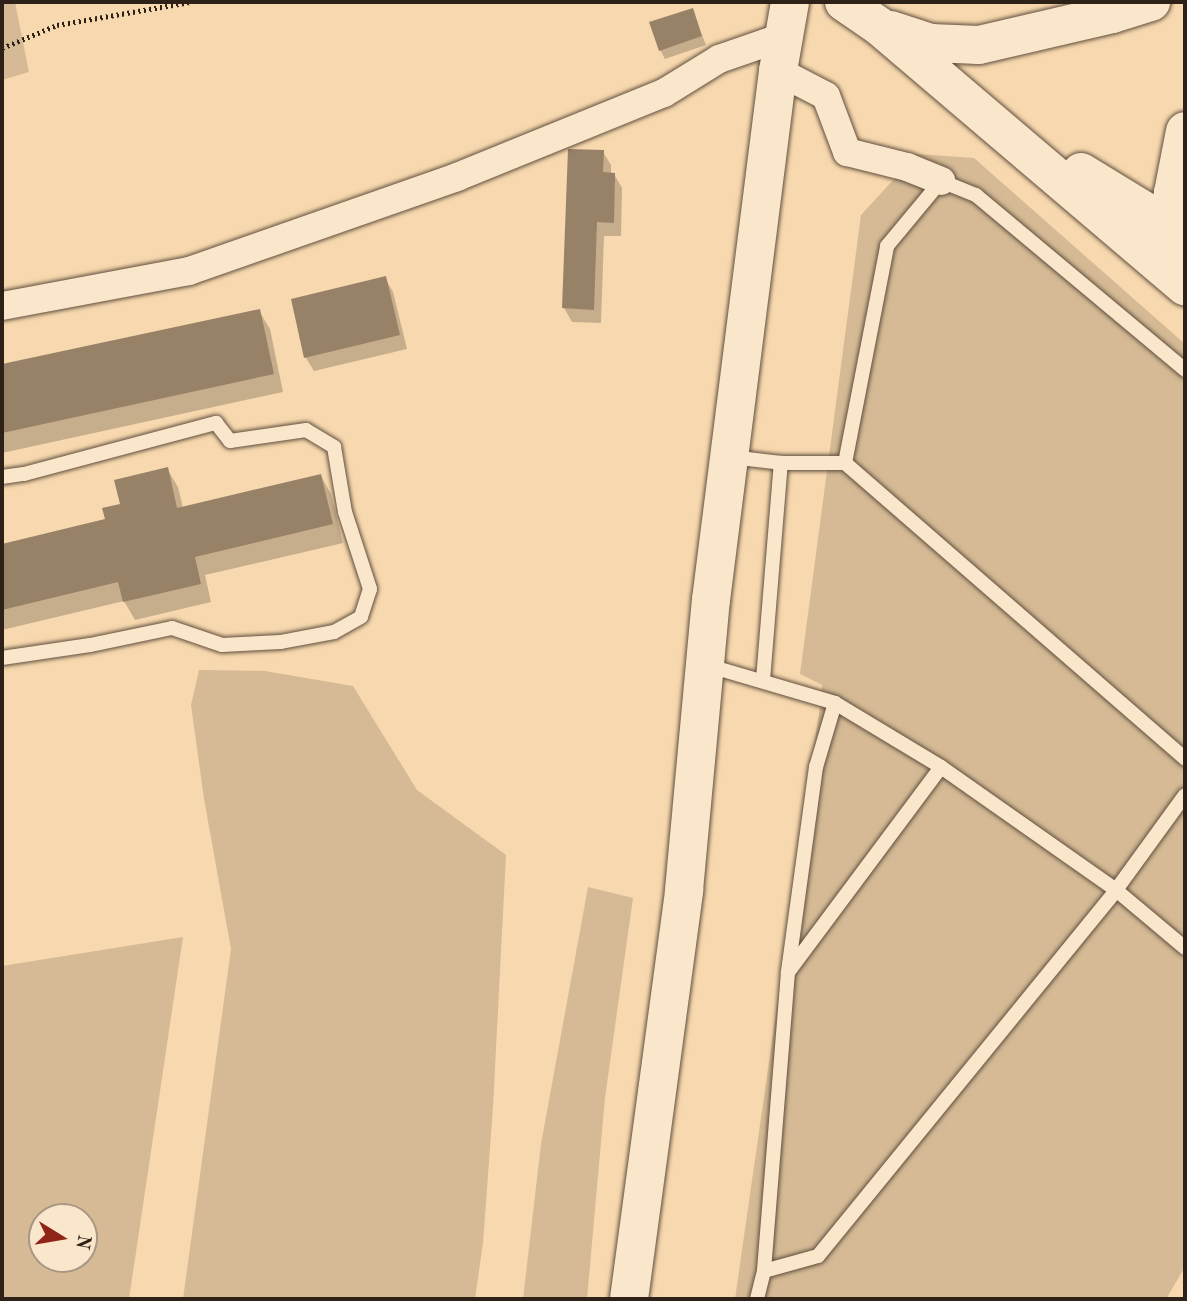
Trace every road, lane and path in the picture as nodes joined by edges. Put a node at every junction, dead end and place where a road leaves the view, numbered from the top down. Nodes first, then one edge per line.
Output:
1 (190, 2) edge
2 (844, 2) edge
3 (1151, 2) edge
4 (879, 26) junction
5 (784, 37) edge
6 (2, 48) edge
7 (1185, 131) edge
8 (1030, 153) junction
9 (941, 181) junction
10 (1178, 233) edge
11 (1185, 280) edge
12 (1185, 286) edge
13 (2, 306) edge
14 (1185, 370) edge
15 (729, 457) junction
16 (781, 463) junction
17 (845, 463) junction
18 (2, 477) edge
19 (2, 658) edge
20 (705, 664) junction
21 (763, 680) junction
22 (835, 703) junction
23 (1185, 759) edge
24 (941, 767) junction
25 (1185, 794) edge
26 (1115, 890) junction
27 (1185, 948) edge
28 (788, 972) junction
29 (764, 1271) junction
30 (629, 1299) edge
31 (757, 1299) edge

1 - 6 path
2 - 4 main road
3 - 4 main road
4 - 8 main road
5 - 9 street
5 - 13 street
5 - 15 main road
7 - 10 main road
8 - 10 main road
8 - 12 main road
9 - 14 lane
9 - 17 lane
10 - 11 main road
15 - 16 lane
15 - 20 main road
16 - 17 lane
16 - 21 lane
17 - 23 lane
18 - 19 lane
20 - 21 lane
20 - 30 main road
21 - 22 lane
22 - 24 lane
22 - 28 lane
24 - 26 lane
24 - 28 lane
25 - 26 lane
26 - 27 lane
26 - 29 lane
28 - 29 lane
29 - 31 lane

